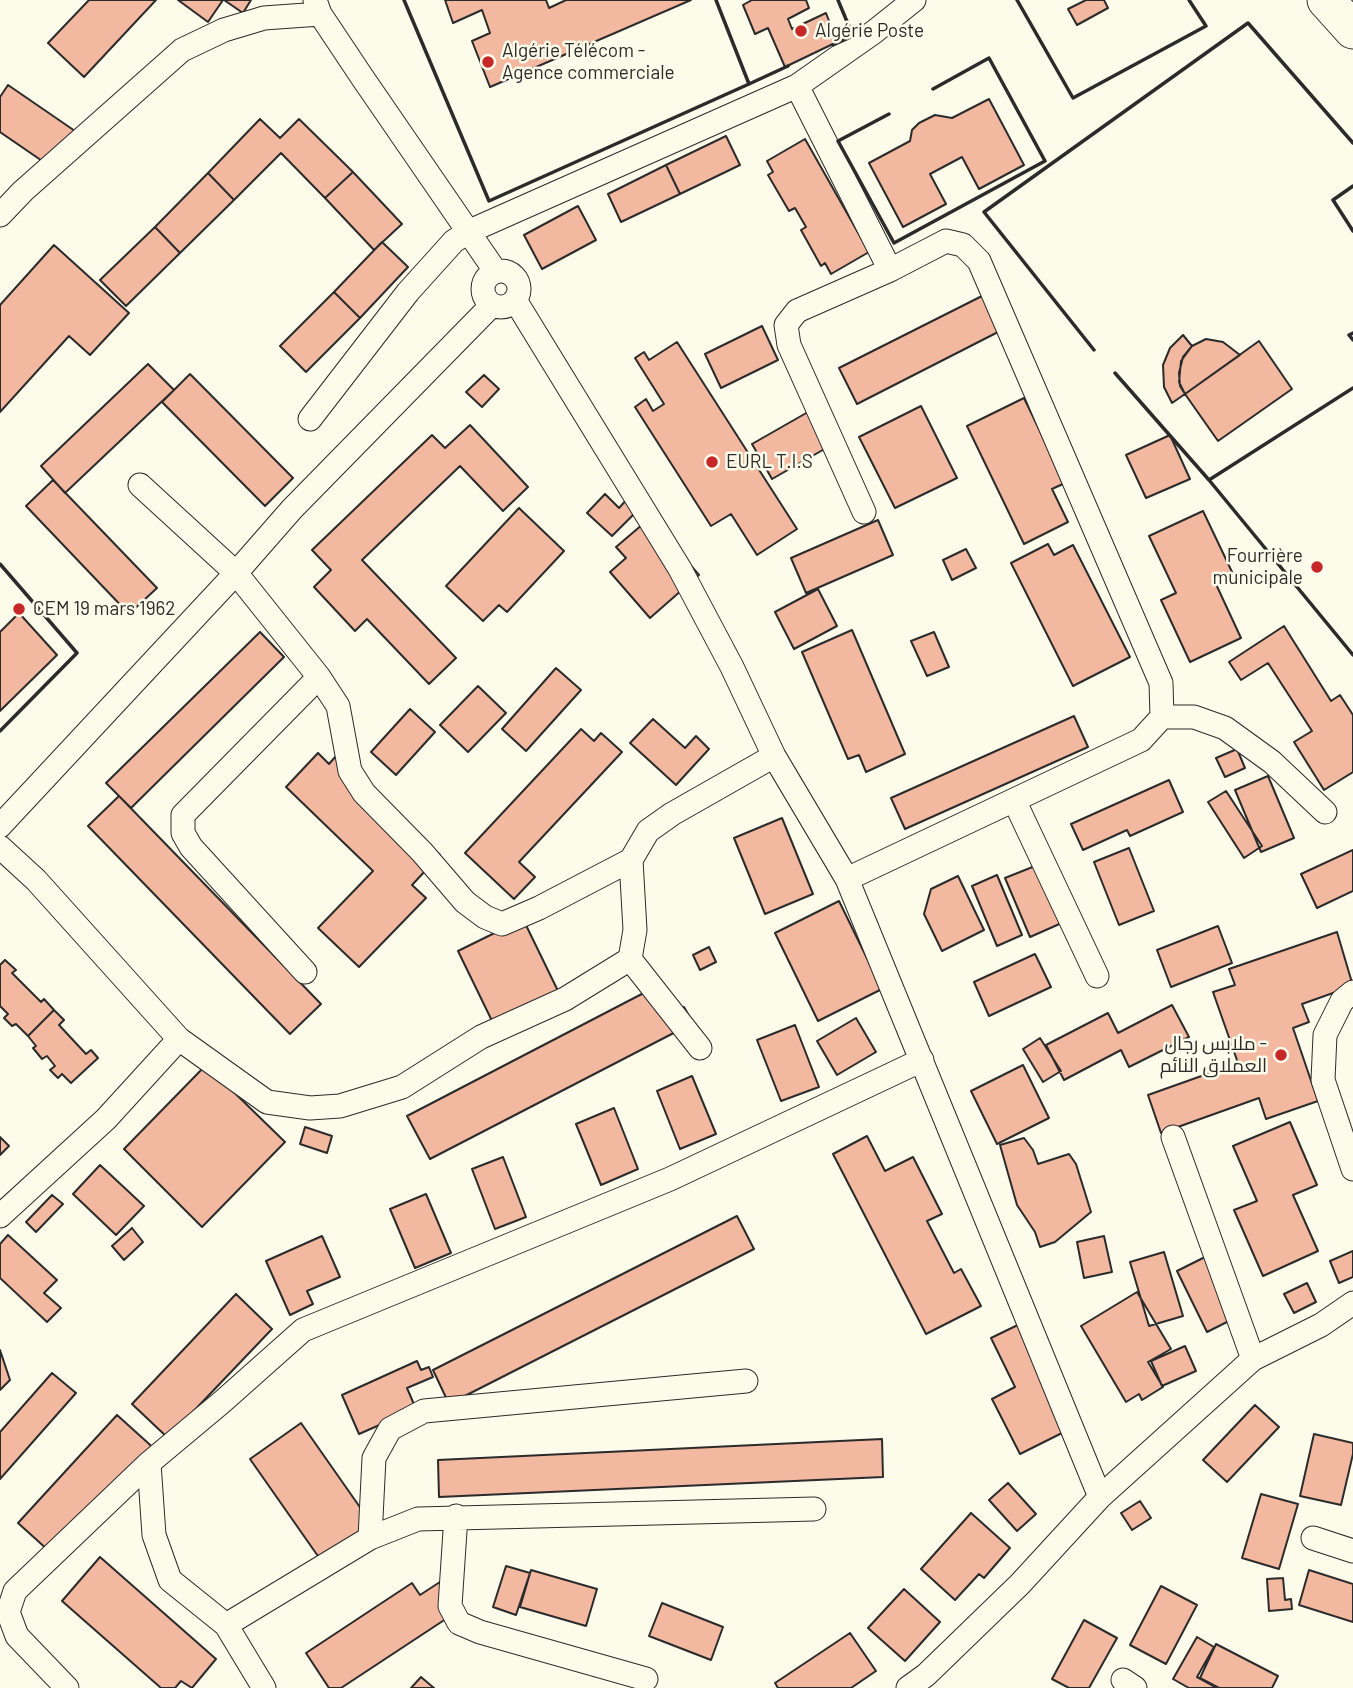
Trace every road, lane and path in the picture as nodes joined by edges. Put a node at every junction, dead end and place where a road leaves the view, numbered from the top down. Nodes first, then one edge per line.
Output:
1 (914, 0) edge
2 (1326, 0) edge
3 (318, 7) edge
4 (1353, 30) edge
5 (797, 86) junction
6 (0, 215) edge
7 (470, 231) junction
8 (890, 270) junction
9 (496, 271) junction
10 (516, 300) junction
11 (492, 305) junction
12 (310, 419) dead end
13 (140, 485) dead end
14 (864, 512) dead end
15 (236, 573) junction
16 (319, 677) junction
17 (1163, 716) junction
18 (774, 757) junction
19 (1014, 800) junction
20 (1325, 812) dead end
21 (0, 826) edge
22 (0, 848) edge
23 (631, 860) junction
24 (847, 879) junction
25 (630, 959) junction
26 (305, 972) dead end
27 (1097, 976) dead end
28 (1353, 992) edge
29 (179, 1040) junction
30 (700, 1048) dead end
31 (922, 1060) junction
32 (1173, 1137) dead end
33 (1353, 1169) edge
34 (0, 1216) edge
35 (1353, 1303) edge
36 (1253, 1359) junction
37 (746, 1381) dead end
38 (149, 1463) junction
39 (1100, 1497) junction
40 (814, 1509) dead end
41 (456, 1516) junction
42 (370, 1538) junction
43 (1313, 1538) dead end
44 (1353, 1550) edge
45 (226, 1625) junction
46 (646, 1679) dead end
47 (67, 1688) edge
48 (264, 1688) edge
49 (908, 1688) edge

1 - 5 street
2 - 4 highway
3 - 6 street
3 - 7 street
5 - 7 street
5 - 8 street
7 - 9 street
7 - 12 street
8 - 14 street
8 - 17 street
9 - 10 street
9 - 11 street
10 - 11 street
10 - 18 street
11 - 15 street
13 - 15 street
15 - 16 street
15 - 21 street
16 - 23 street
16 - 26 street
17 - 19 street
17 - 20 street
18 - 23 street
18 - 24 street
19 - 24 street
19 - 27 street
22 - 29 street
23 - 25 street
24 - 31 street
25 - 29 street
25 - 30 street
28 - 33 street
29 - 34 street
31 - 38 street
31 - 39 street
32 - 36 street
35 - 36 street
36 - 39 street
37 - 42 street
38 - 45 street
38 - 47 street
39 - 49 street
40 - 41 street
41 - 42 street
41 - 46 street
42 - 45 street
43 - 44 street
45 - 48 street

